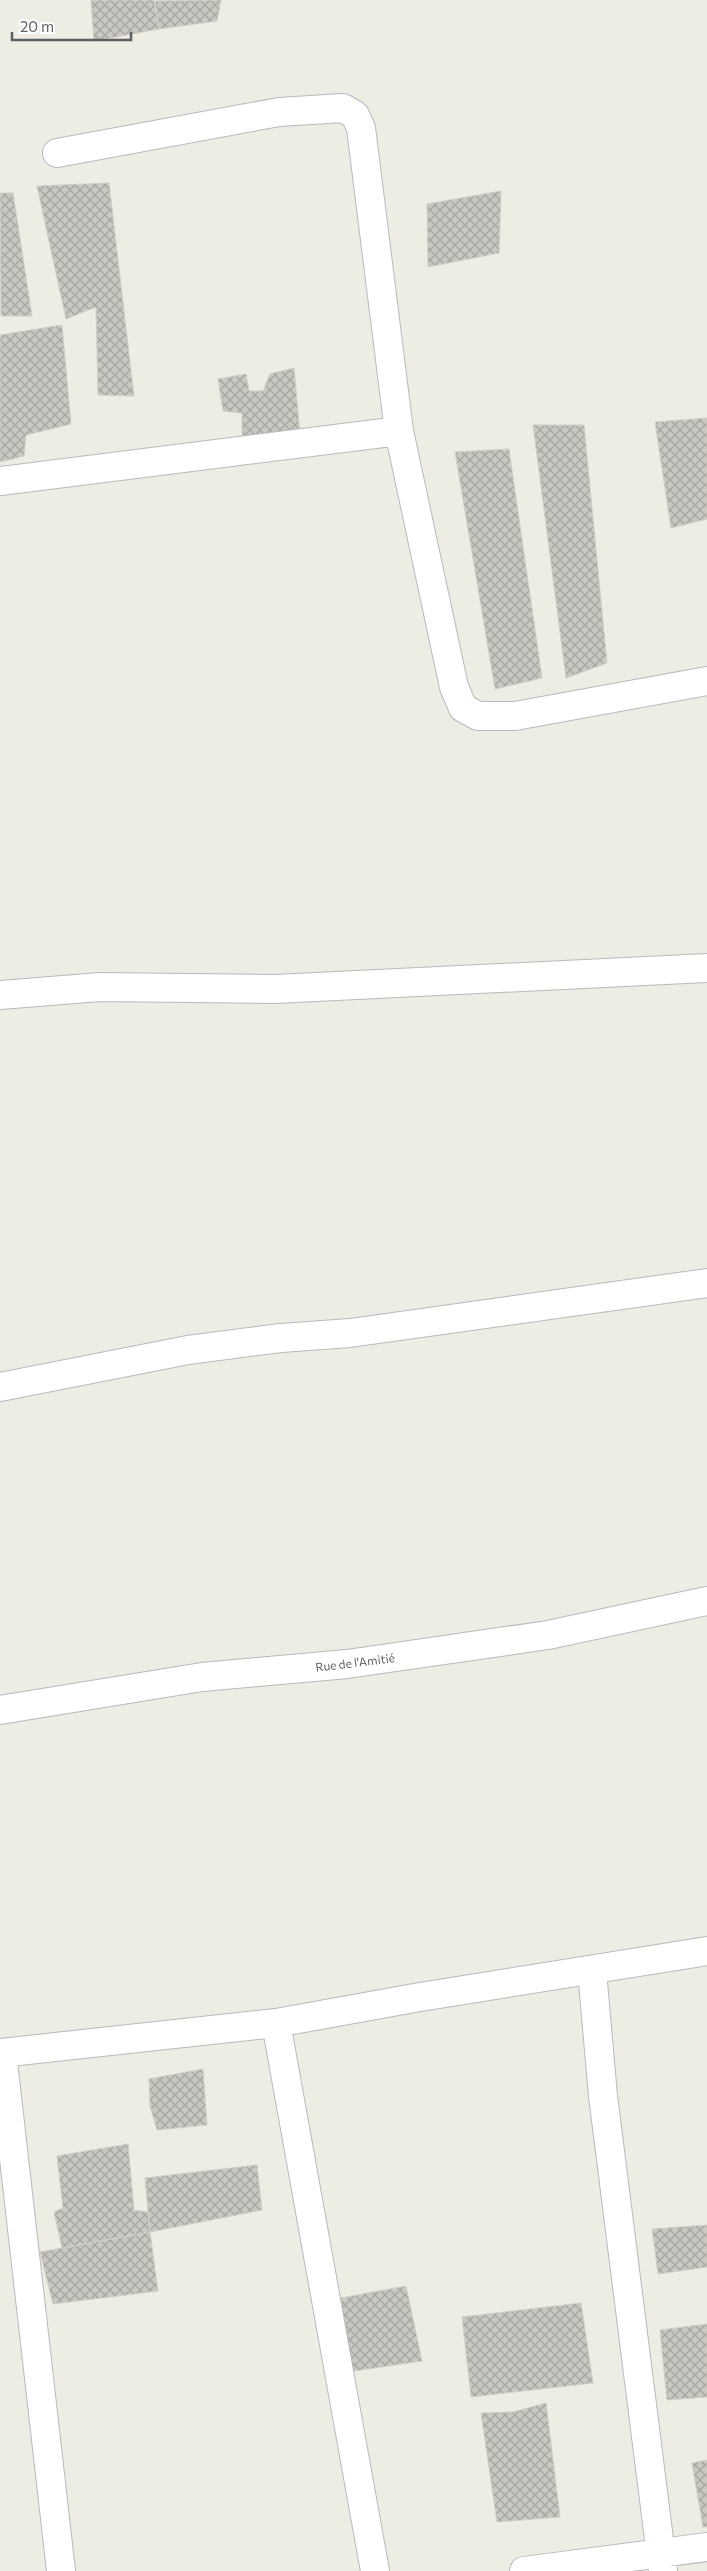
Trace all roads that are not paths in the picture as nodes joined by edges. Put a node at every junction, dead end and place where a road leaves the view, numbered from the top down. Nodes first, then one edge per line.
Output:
1 (57, 153) dead end
2 (399, 432) junction
3 (0, 481) edge
4 (707, 681) edge
5 (707, 968) edge
6 (0, 996) edge
7 (707, 1283) edge
8 (0, 1387) edge
9 (707, 1601) edge
10 (0, 1710) edge
11 (707, 1951) edge
12 (592, 1971) junction
13 (276, 2023) junction
14 (1, 2053) edge
15 (707, 2547) edge
16 (661, 2562) edge
17 (61, 2571) edge
18 (375, 2571) edge
19 (524, 2571) edge

1 - 2 street
2 - 3 street
2 - 4 street
5 - 6 street
7 - 8 street
9 - 10 street, Rue de l'Amitié
11 - 12 street
12 - 13 street
12 - 16 street
13 - 14 street
13 - 18 street
14 - 17 street
15 - 16 street
16 - 19 street

